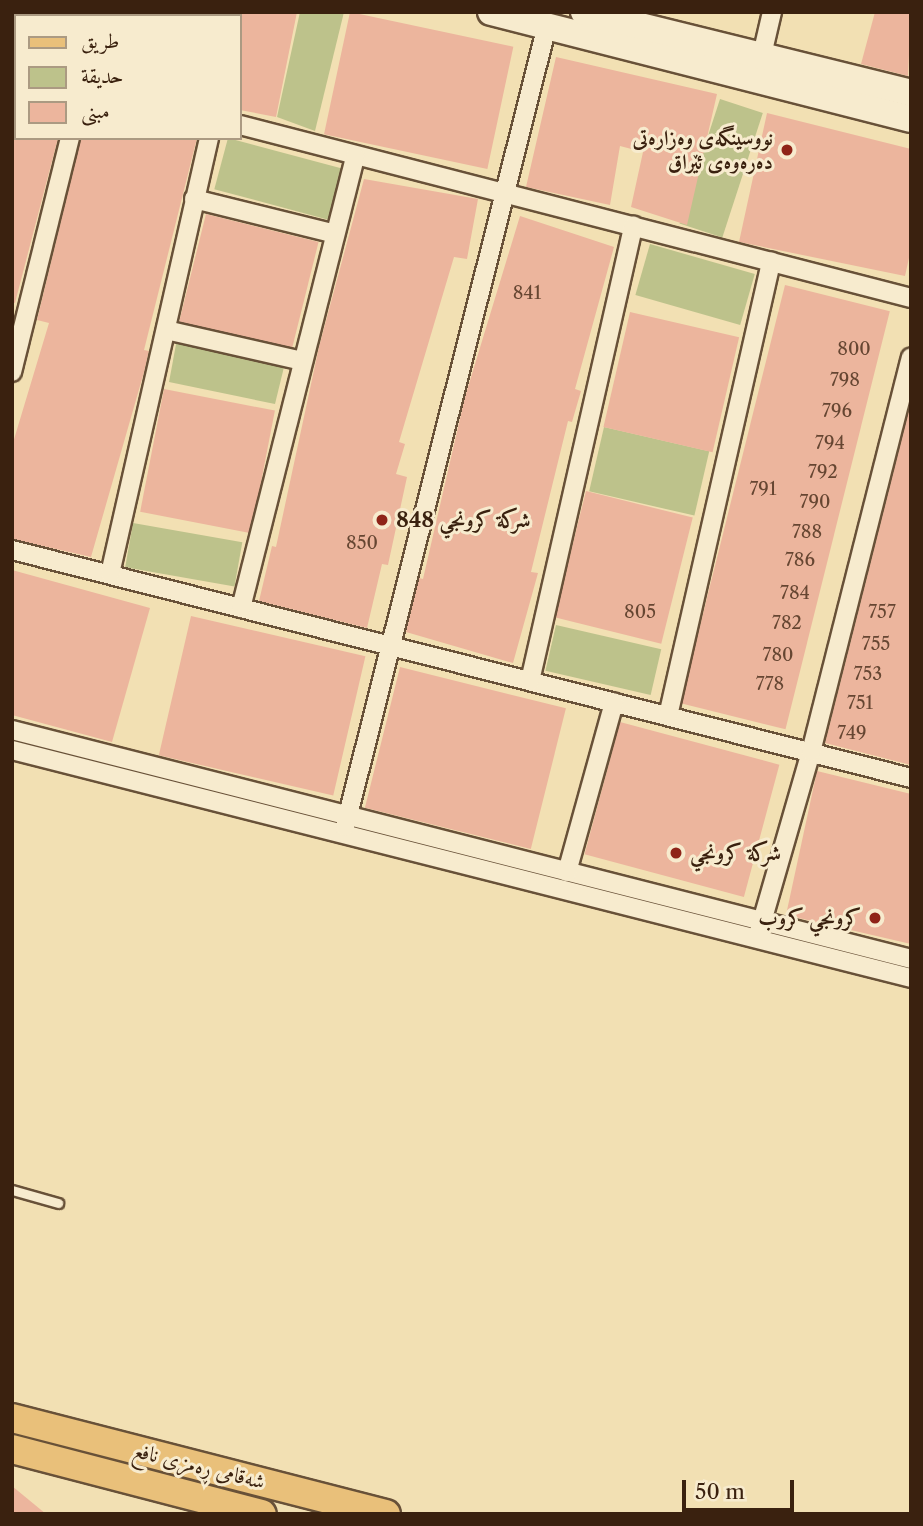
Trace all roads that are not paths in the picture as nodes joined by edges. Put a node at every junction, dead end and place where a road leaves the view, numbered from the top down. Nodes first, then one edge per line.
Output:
1 (772, 12) edge
2 (504, 14) edge
3 (599, 24) edge
4 (547, 26) junction
5 (762, 55) junction
6 (911, 93) edge
7 (911, 119) edge
8 (242, 126) edge
9 (70, 140) edge
10 (209, 140) edge
11 (355, 156) junction
12 (502, 196) junction
13 (194, 199) junction
14 (633, 226) junction
15 (335, 234) junction
16 (771, 262) junction
17 (911, 298) edge
18 (166, 330) junction
19 (911, 356) edge
20 (303, 361) junction
21 (12, 372) edge
22 (12, 550) edge
23 (110, 575) junction
24 (241, 608) junction
25 (392, 646) junction
26 (530, 681) junction
27 (614, 702) junction
28 (668, 716) junction
29 (12, 730) edge
30 (12, 750) edge
31 (811, 752) junction
32 (911, 778) edge
33 (347, 816) junction
34 (343, 835) junction
35 (567, 872) junction
36 (762, 921) junction
37 (756, 939) junction
38 (911, 959) edge
39 (911, 978) edge
40 (12, 1190) edge
41 (58, 1203) dead end
42 (12, 1418) edge
43 (12, 1450) edge
44 (381, 1513) edge
45 (262, 1514) edge

1 - 5 street
2 - 4 street
3 - 4 street
3 - 5 street
3 - 7 street
4 - 12 street
5 - 6 street
8 - 11 street
9 - 21 street
10 - 13 street
11 - 12 street
11 - 15 street
12 - 14 street
12 - 25 street
13 - 15 street
13 - 18 street
14 - 16 street
14 - 26 street
15 - 20 street
16 - 17 street
16 - 28 street
18 - 20 street
18 - 23 street
19 - 31 street
20 - 24 street
22 - 23 street
23 - 24 street
24 - 25 street
25 - 26 street
25 - 33 street
26 - 27 street
27 - 28 street
27 - 35 street
28 - 31 street
29 - 33 street
30 - 34 street
31 - 32 street
31 - 36 street
33 - 34 street
33 - 35 street
34 - 37 street
35 - 36 street
36 - 37 street
36 - 38 street
37 - 39 street
40 - 41 lane
42 - 44 main road, شەقامی ڕەمزی نافع
43 - 45 main road, شەقامی ڕەمزی نافع

